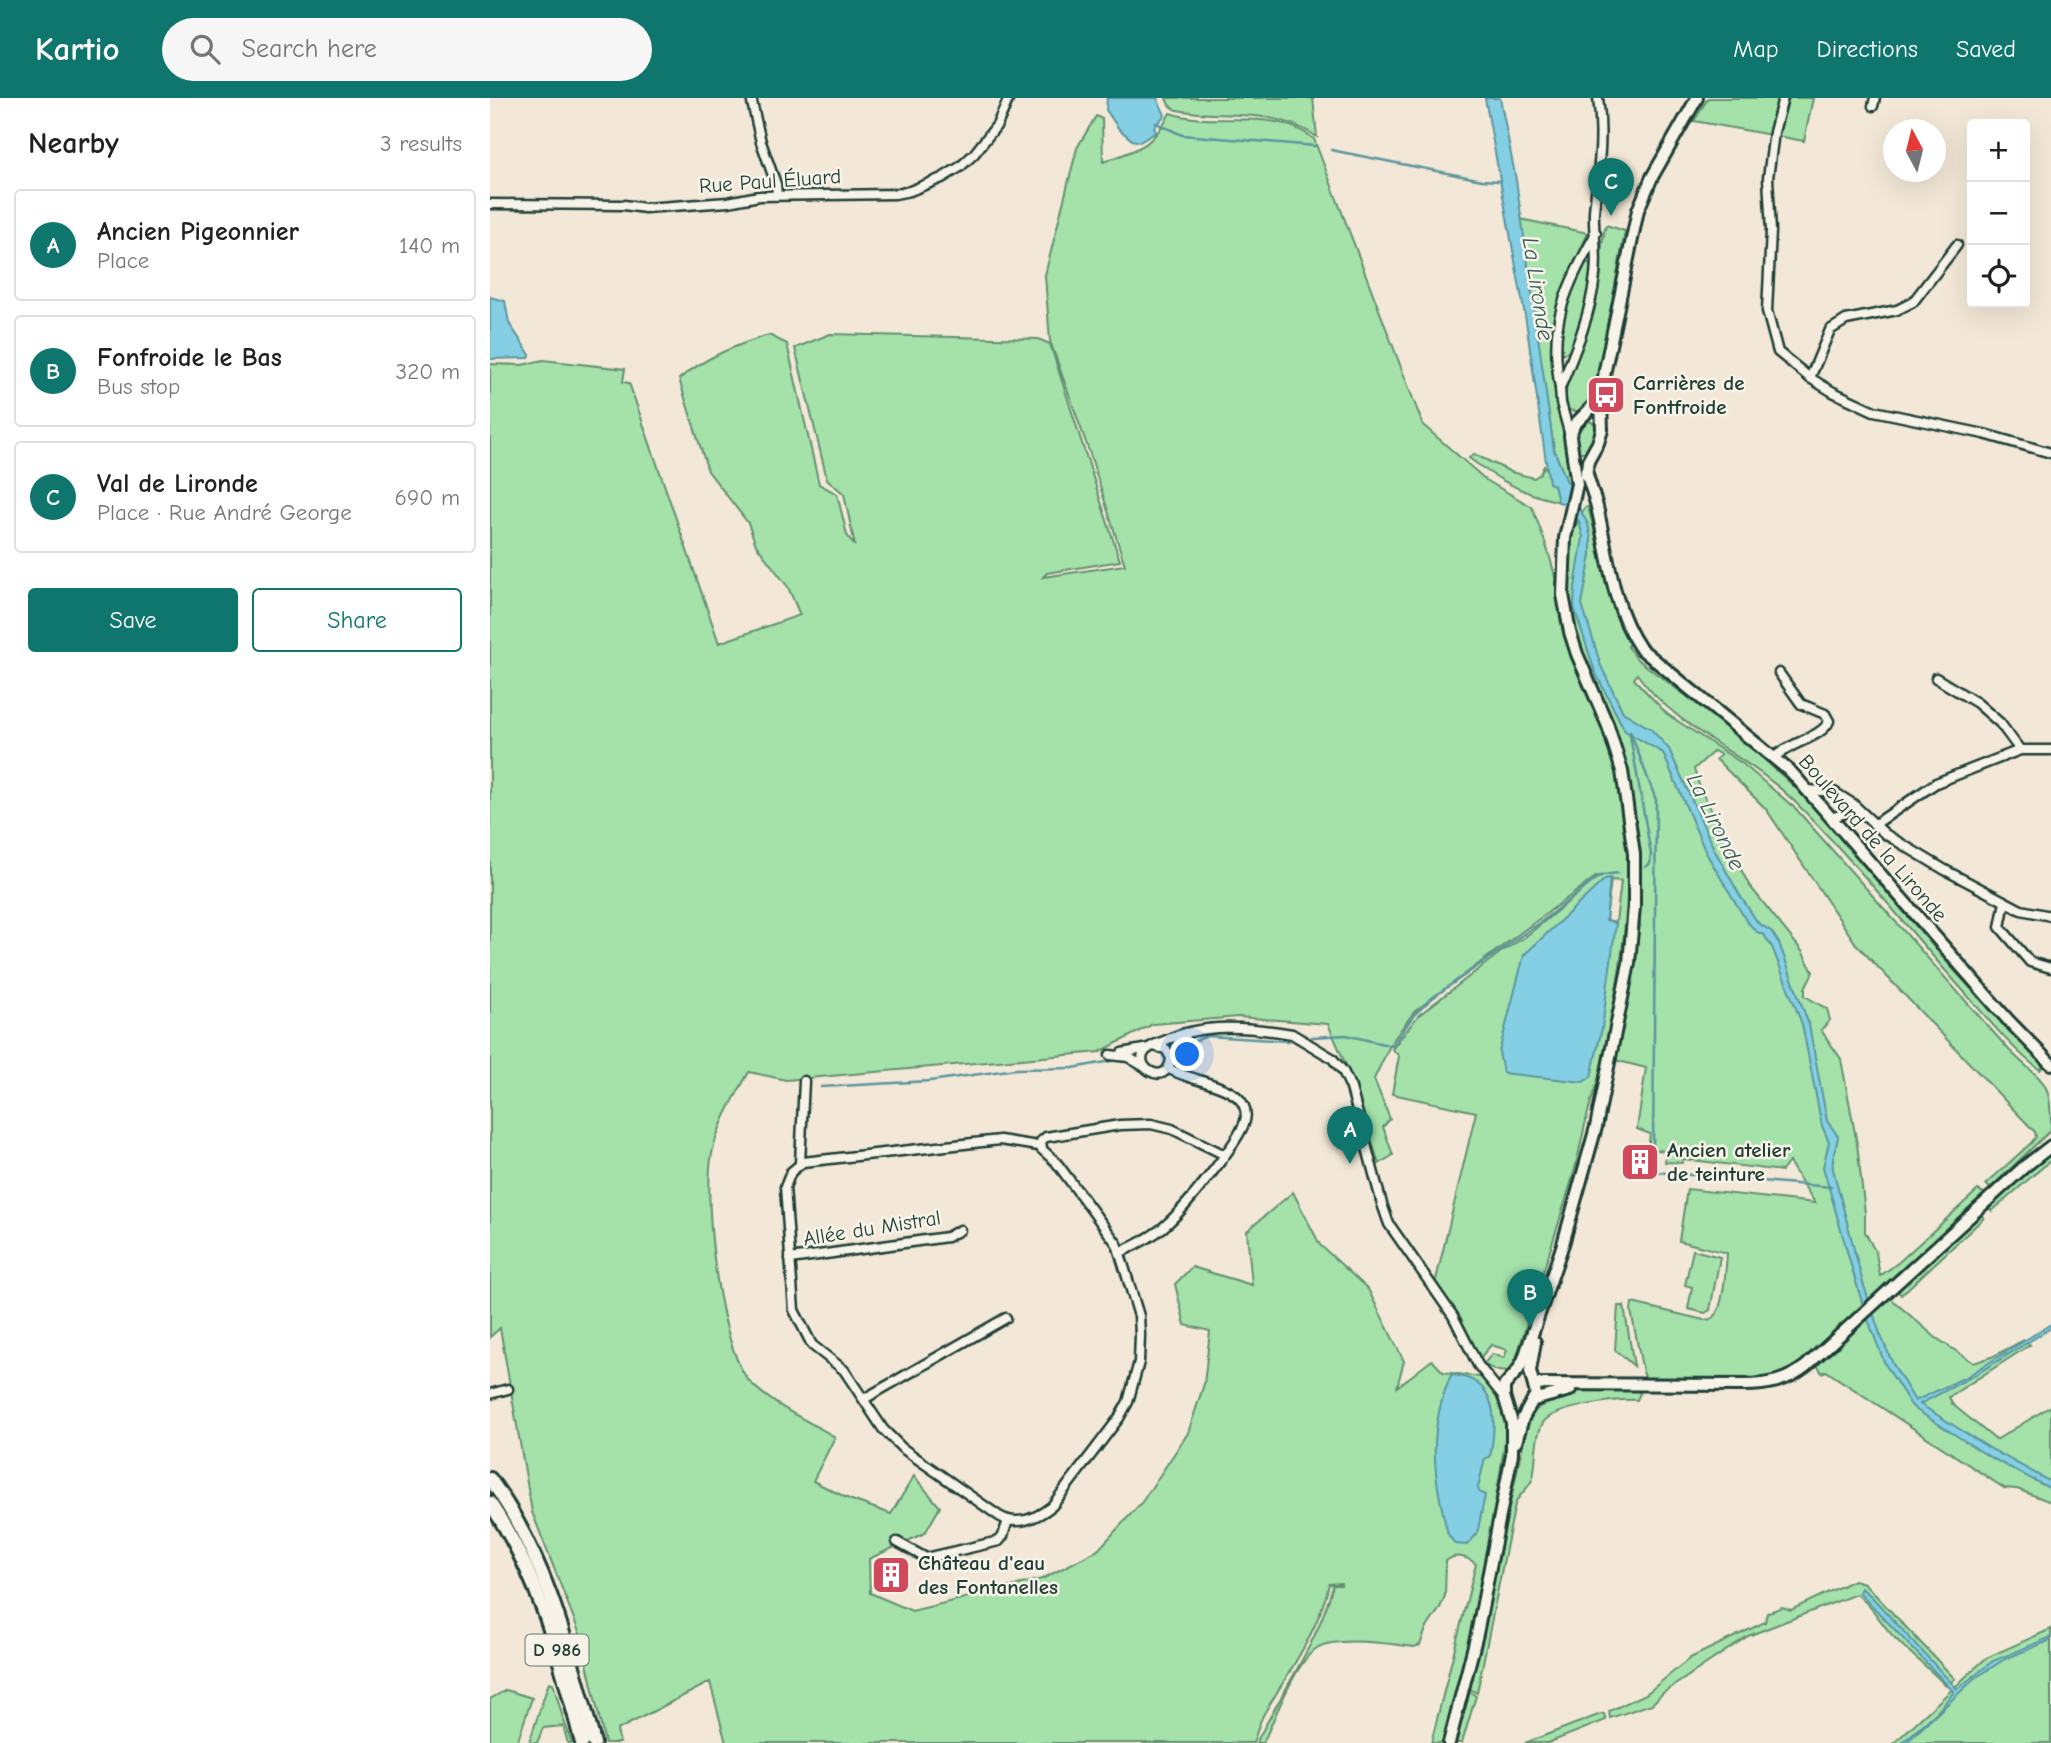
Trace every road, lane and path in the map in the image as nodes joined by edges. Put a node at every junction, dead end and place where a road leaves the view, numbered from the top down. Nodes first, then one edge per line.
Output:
1 (751, 98) edge
2 (1009, 98) edge
3 (1598, 98) edge
4 (1697, 98) edge
5 (1783, 98) edge
6 (777, 195) junction
7 (490, 204) edge
8 (1596, 233) junction
9 (1956, 245) dead end
10 (1810, 378) junction
11 (1560, 388) junction
12 (1602, 389) junction
13 (1564, 413) junction
14 (1580, 420) junction
15 (1602, 425) junction
16 (1570, 436) junction
17 (1594, 450) junction
18 (1573, 452) junction
19 (2051, 453) edge
20 (1581, 470) junction
21 (1579, 495) junction
22 (1597, 508) junction
23 (1779, 673) dead end
24 (1936, 678) dead end
25 (2020, 750) junction
26 (2051, 750) edge
27 (1775, 757) junction
28 (1808, 790) junction
29 (1853, 804) junction
30 (1832, 818) junction
31 (1874, 825) junction
32 (2005, 902) junction
33 (2051, 916) edge
34 (2051, 968) edge
35 (1192, 1030) junction
36 (1151, 1047) junction
37 (2049, 1064) edge
38 (1170, 1065) junction
39 (1147, 1070) junction
40 (804, 1081) dead end
41 (2051, 1136) edge
42 (2051, 1146) edge
43 (1042, 1148) junction
44 (1225, 1155) junction
45 (800, 1163) junction
46 (2024, 1167) junction
47 (960, 1230) dead end
48 (1121, 1252) junction
49 (790, 1259) junction
50 (1543, 1308) junction
51 (1006, 1318) dead end
52 (1486, 1374) junction
53 (1512, 1378) junction
54 (1533, 1382) junction
55 (1608, 1385) junction
56 (508, 1389) dead end
57 (490, 1394) edge
58 (1504, 1398) junction
59 (864, 1399) junction
60 (1533, 1402) junction
61 (1512, 1454) junction
62 (490, 1479) edge
63 (490, 1503) edge
64 (1008, 1520) junction
65 (897, 1542) dead end
66 (582, 1743) edge
67 (594, 1743) edge
68 (1449, 1743) edge

1 - 6 street
2 - 6 street, Rue Paul Éluard
3 - 8 street
4 - 12 street
5 - 10 street
6 - 7 street, Rue Paul Éluard
8 - 11 street
8 - 11 street
9 - 10 street
10 - 19 street
11 - 13 street
12 - 14 street
12 - 15 street
13 - 14 street
13 - 16 street
14 - 15 street
14 - 16 street
15 - 17 street
16 - 18 street
17 - 18 street
17 - 20 street
18 - 20 street
20 - 21 street
20 - 22 street, Boulevard de la Lironde
21 - 22 street, Boulevard de la Lironde
21 - 50 street
22 - 27 street, Boulevard de la Lironde
23 - 27 street
24 - 25 street
25 - 26 street
25 - 31 street
27 - 28 street, Boulevard de la Lironde
28 - 29 street
28 - 30 street, Boulevard de la Lironde
29 - 30 street
29 - 31 street
30 - 37 street, Boulevard de la Lironde
31 - 32 street
32 - 33 street
32 - 34 street
35 - 36 street
35 - 38 street
35 - 52 street
36 - 38 street
36 - 39 street
36 - 39 street
38 - 39 street
38 - 44 street
40 - 45 street
41 - 46 street
42 - 46 street
43 - 44 street
43 - 45 street
43 - 48 street
44 - 48 street
45 - 49 street
46 - 55 street
47 - 49 street, Allée du Mistral
48 - 64 street
49 - 59 street
50 - 53 street
50 - 54 street
51 - 59 street
52 - 53 street
52 - 58 street
53 - 54 street
53 - 58 street
54 - 55 street
54 - 60 street
55 - 60 street
56 - 57 street
58 - 60 street
58 - 61 street
59 - 64 street
60 - 61 street
61 - 68 street
62 - 67 main road, D 986
63 - 66 main road, D 986
64 - 65 street

